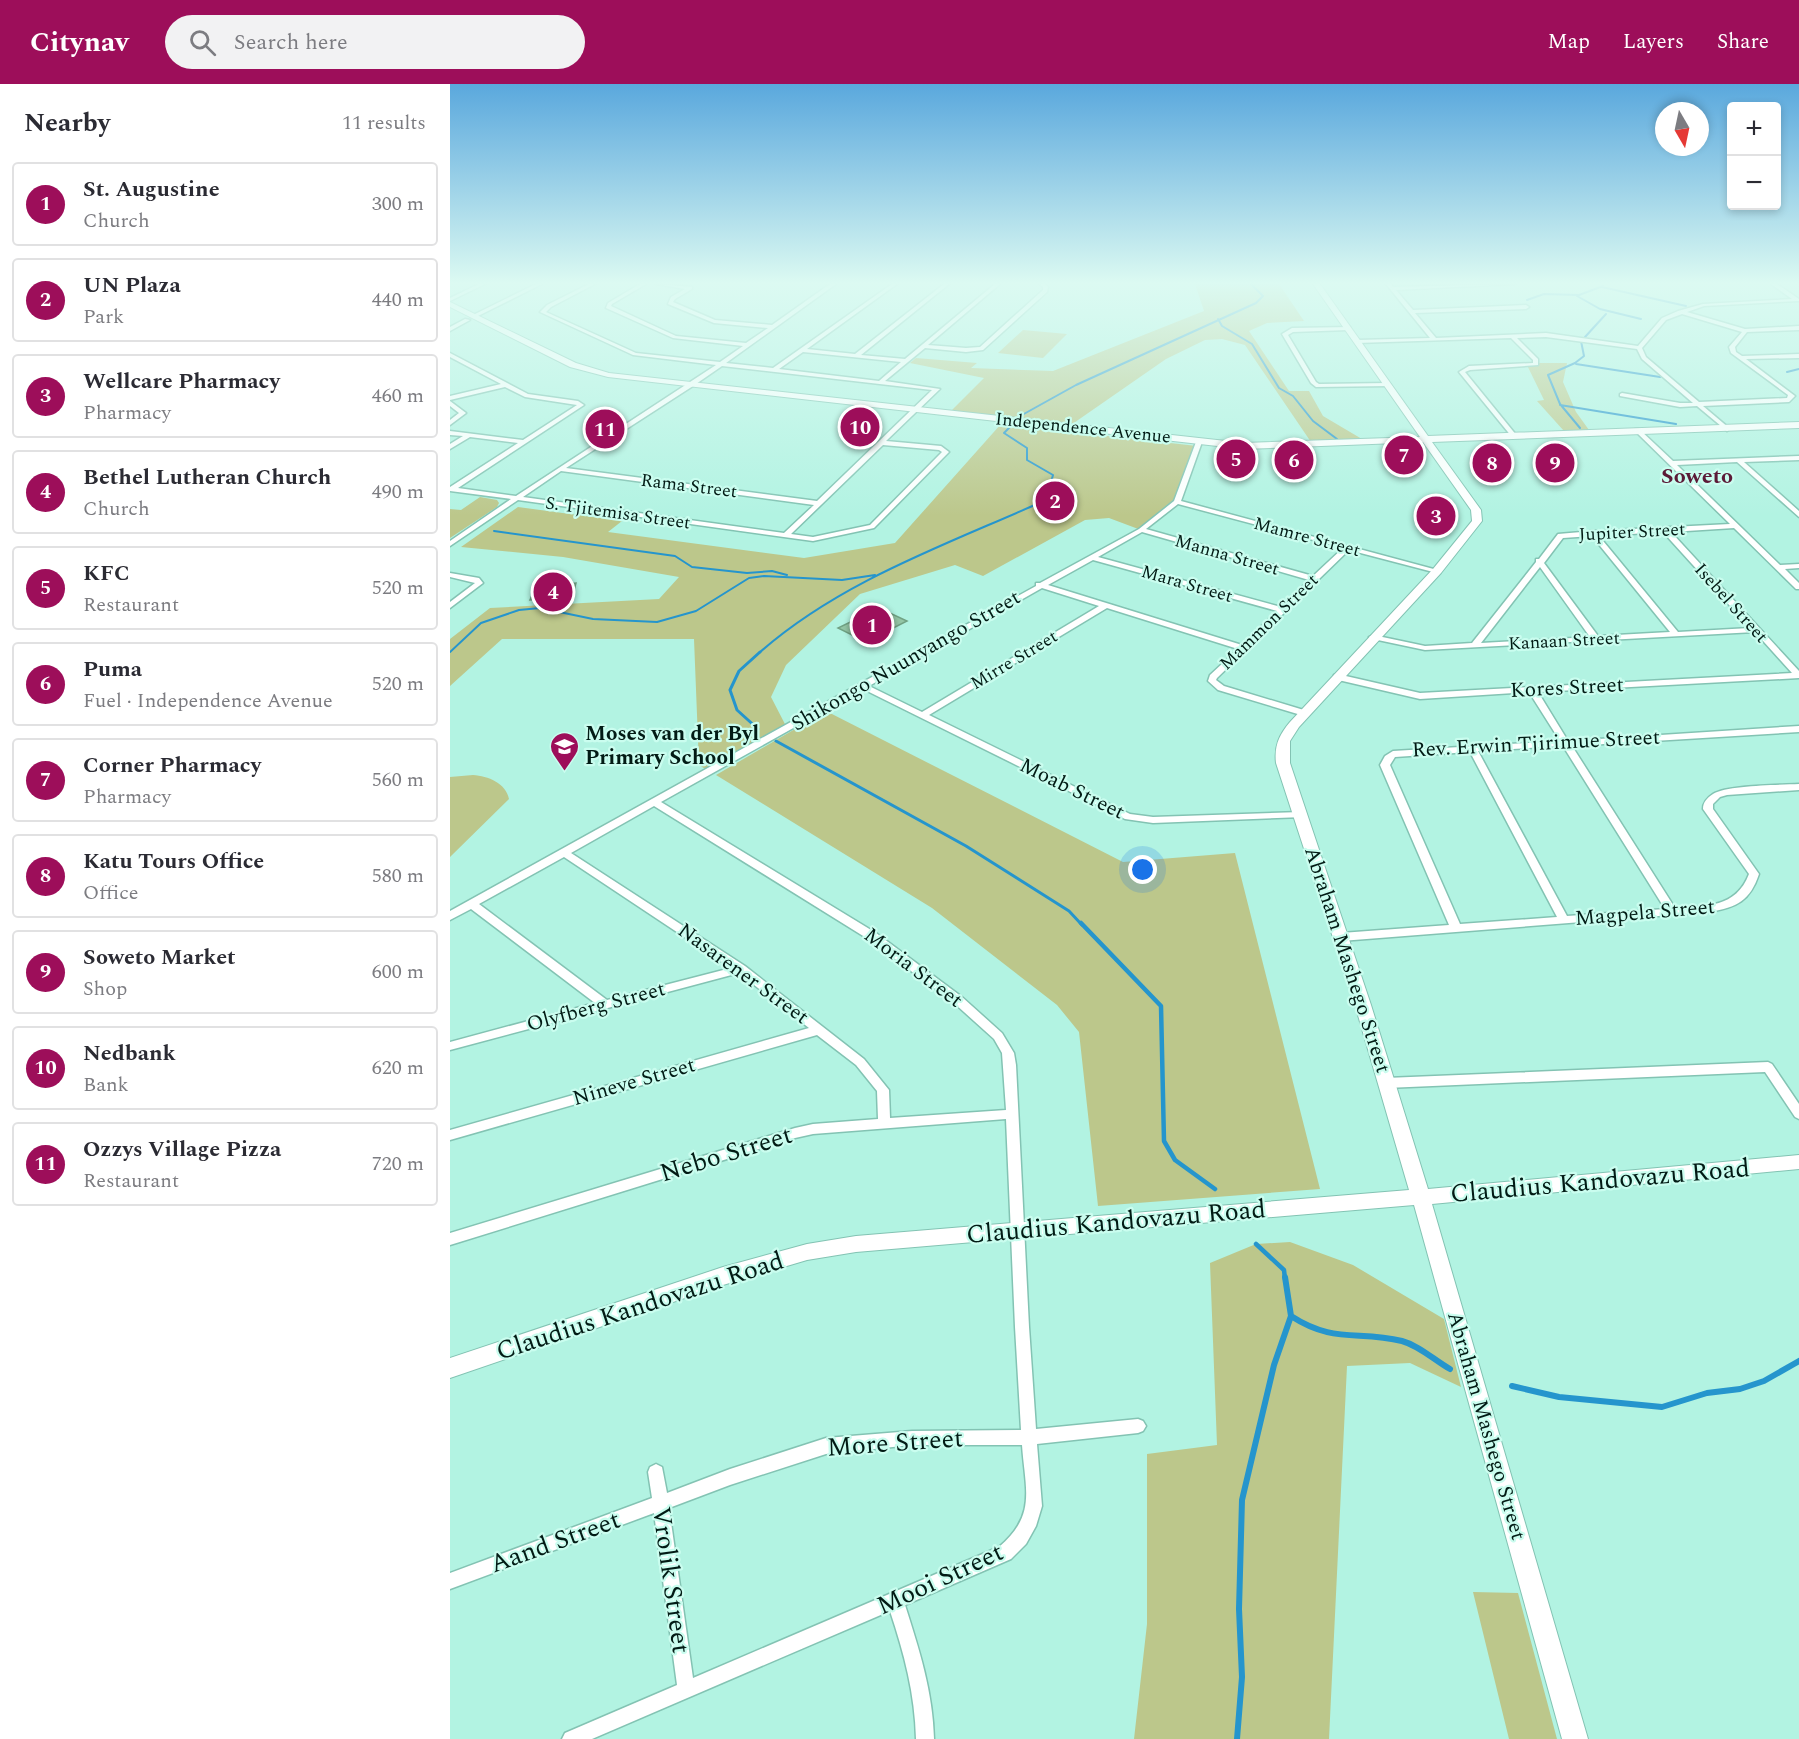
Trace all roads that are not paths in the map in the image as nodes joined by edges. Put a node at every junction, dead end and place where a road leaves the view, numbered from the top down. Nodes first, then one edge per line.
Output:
1 (462, 361) edge
2 (553, 361) edge
3 (696, 361) edge
4 (723, 361) edge
5 (786, 361) edge
6 (905, 361) edge
7 (1302, 361) edge
8 (1371, 361) edge
9 (1536, 361) edge
10 (1648, 361) edge
11 (1745, 361) edge
12 (719, 364) junction
13 (775, 369) junction
14 (882, 381) junction
15 (506, 385) junction
16 (1388, 385) junction
17 (687, 387) junction
18 (1622, 395) dead end
19 (450, 398) edge
20 (450, 403) edge
21 (1699, 404) junction
22 (914, 412) junction
23 (450, 423) edge
24 (1799, 425) edge
25 (1729, 428) junction
26 (450, 433) edge
27 (1640, 433) junction
28 (469, 435) junction
29 (1519, 436) junction
30 (525, 442) junction
31 (883, 443) junction
32 (1427, 443) junction
33 (1198, 444) junction
34 (450, 447) edge
35 (1799, 458) edge
36 (1738, 460) junction
37 (1672, 463) junction
38 (560, 469) junction
39 (451, 489) edge
40 (516, 499) junction
41 (817, 502) junction
42 (1177, 502) junction
43 (1799, 515) edge
44 (1736, 526) junction
45 (1141, 530) junction
46 (1665, 530) junction
47 (1593, 533) junction
48 (786, 536) junction
49 (451, 542) edge
50 (1348, 547) junction
51 (1091, 557) junction
52 (1539, 561) junction
53 (1799, 566) edge
54 (1779, 567) junction
55 (1437, 571) junction
56 (450, 575) edge
57 (1314, 579) junction
58 (1039, 585) junction
59 (1799, 587) edge
60 (450, 606) edge
61 (1105, 606) junction
62 (1282, 610) junction
63 (1755, 630) junction
64 (1676, 634) junction
65 (1373, 637) junction
66 (1596, 639) junction
67 (1474, 646) junction
68 (1243, 648) junction
69 (1798, 675) edge
70 (1337, 677) junction
71 (861, 686) junction
72 (1532, 690) junction
73 (1304, 713) junction
74 (923, 715) junction
75 (1799, 729) edge
76 (1565, 742) junction
77 (1472, 748) junction
78 (1799, 787) edge
79 (654, 802) junction
80 (1301, 815) junction
81 (565, 853) junction
82 (473, 905) junction
83 (1672, 912) junction
84 (450, 916) edge
85 (1564, 920) junction
86 (1456, 928) junction
87 (1341, 937) junction
88 (741, 969) junction
89 (604, 1005) junction
90 (819, 1030) junction
91 (450, 1046) edge
92 (1386, 1083) junction
93 (1011, 1114) junction
94 (1799, 1114) edge
95 (884, 1124) junction
96 (450, 1135) edge
97 (1799, 1162) edge
98 (1421, 1197) junction
99 (1017, 1231) junction
100 (450, 1239) edge
101 (450, 1368) edge
102 (1138, 1426) dead end
103 (1030, 1437) junction
104 (656, 1472) dead end
105 (660, 1503) junction
106 (450, 1581) edge
107 (895, 1601) junction
108 (686, 1689) junction
109 (571, 1739) edge
110 (925, 1739) edge
111 (1575, 1739) edge

1 - 15 street
2 - 17 main road, Independence Avenue
3 - 12 street
4 - 12 street
5 - 13 street
6 - 14 street
7 - 16 street
8 - 16 main road, Abraham Mashego Street
9 - 29 street
10 - 21 street
11 - 21 street
12 - 13 street
12 - 17 street
13 - 14 street
14 - 22 street
15 - 19 street
15 - 30 street
16 - 32 main road, Abraham Mashego Street
17 - 22 main road, Independence Avenue
17 - 38 street
18 - 21 street
20 - 23 street
21 - 25 street
22 - 31 street
22 - 33 main road, Independence Avenue
24 - 25 main road, Independence Avenue
25 - 27 main road, Independence Avenue
26 - 28 street
27 - 29 main road, Independence Avenue
27 - 32 main road, Independence Avenue
27 - 37 street
28 - 30 street
28 - 34 street
29 - 32 main road, Independence Avenue
30 - 39 street
31 - 41 street
31 - 48 street, S. Tjitemisa Street
32 - 33 main road, Independence Avenue
32 - 55 main road, Abraham Mashego Street
33 - 42 street
35 - 36 street
36 - 37 street
36 - 43 street
37 - 44 street
38 - 40 street
38 - 41 street, Rama Street
39 - 40 street, S. Tjitemisa Street
40 - 48 street, S. Tjitemisa Street
40 - 49 street
41 - 48 street
42 - 45 street, Shikongo Nuunyango Street
42 - 50 street, Mamre Street
44 - 46 street, Jupiter Street
44 - 54 street
45 - 51 street, Shikongo Nuunyango Street
45 - 57 street, Manna Street
46 - 47 street, Jupiter Street
46 - 63 street, Isebel Street
47 - 52 street, Jupiter Street
47 - 64 street
50 - 55 street, Mamre Street
50 - 57 street, Mammon Street
51 - 58 street, Shikongo Nuunyango Street
51 - 62 street, Mara Street
52 - 66 street
52 - 67 street, Jupiter Street
53 - 54 street
54 - 59 street
55 - 65 main road, Abraham Mashego Street
56 - 60 street
57 - 62 street, Mammon Street
58 - 61 street
58 - 71 street, Shikongo Nuunyango Street
61 - 68 street
61 - 74 street, Mirre Street
62 - 68 street, Mammon Street
63 - 64 street, Kanaan Street
63 - 69 street, Isebel Street
64 - 66 street, Kanaan Street
65 - 67 street, Kanaan Street
65 - 70 main road, Abraham Mashego Street
66 - 67 street, Kanaan Street
68 - 73 street, Mammon Street
69 - 72 street, Kores Street
70 - 72 street, Kores Street
70 - 73 main road, Abraham Mashego Street
71 - 74 street, Moab Street
71 - 79 street, Shikongo Nuunyango Street
72 - 76 street
73 - 80 main road, Abraham Mashego Street
74 - 80 street, Moab Street
75 - 76 street, Rev. Erwin Tjirimue Street
76 - 77 street, Rev. Erwin Tjirimue Street
76 - 83 street
77 - 85 street
77 - 86 street, Rev. Erwin Tjirimue Street
78 - 83 street, Magpela Street
79 - 81 street, Shikongo Nuunyango Street
79 - 93 street, Moria Street
80 - 87 main road, Abraham Mashego Street
81 - 82 street, Shikongo Nuunyango Street
81 - 88 street, Nasarener Street
82 - 84 street, Shikongo Nuunyango Street
82 - 89 street
83 - 85 street, Magpela Street
85 - 86 street, Magpela Street
86 - 87 street, Magpela Street
87 - 92 main road, Abraham Mashego Street
88 - 89 street, Olyfberg Street
88 - 90 street, Nasarener Street
89 - 91 street, Olyfberg Street
90 - 95 street, Nasarener Street
90 - 96 street, Nineve Street
92 - 94 street
92 - 98 main road, Abraham Mashego Street
93 - 95 street, Nebo Street
93 - 99 street, Moria Street
95 - 100 street, Nebo Street
97 - 98 main road, Claudius Kandovazu Road
98 - 99 main road, Claudius Kandovazu Road
98 - 111 main road, Abraham Mashego Street
99 - 101 main road, Claudius Kandovazu Road
99 - 103 street, Mooi Street
102 - 103 street, More Street
103 - 105 street, More Street
103 - 107 street, Mooi Street
104 - 105 street, Vrolik Street
105 - 106 street, Aand Street
105 - 108 street, Vrolik Street
107 - 108 street, Mooi Street
107 - 110 street
108 - 109 street, Mooi Street

